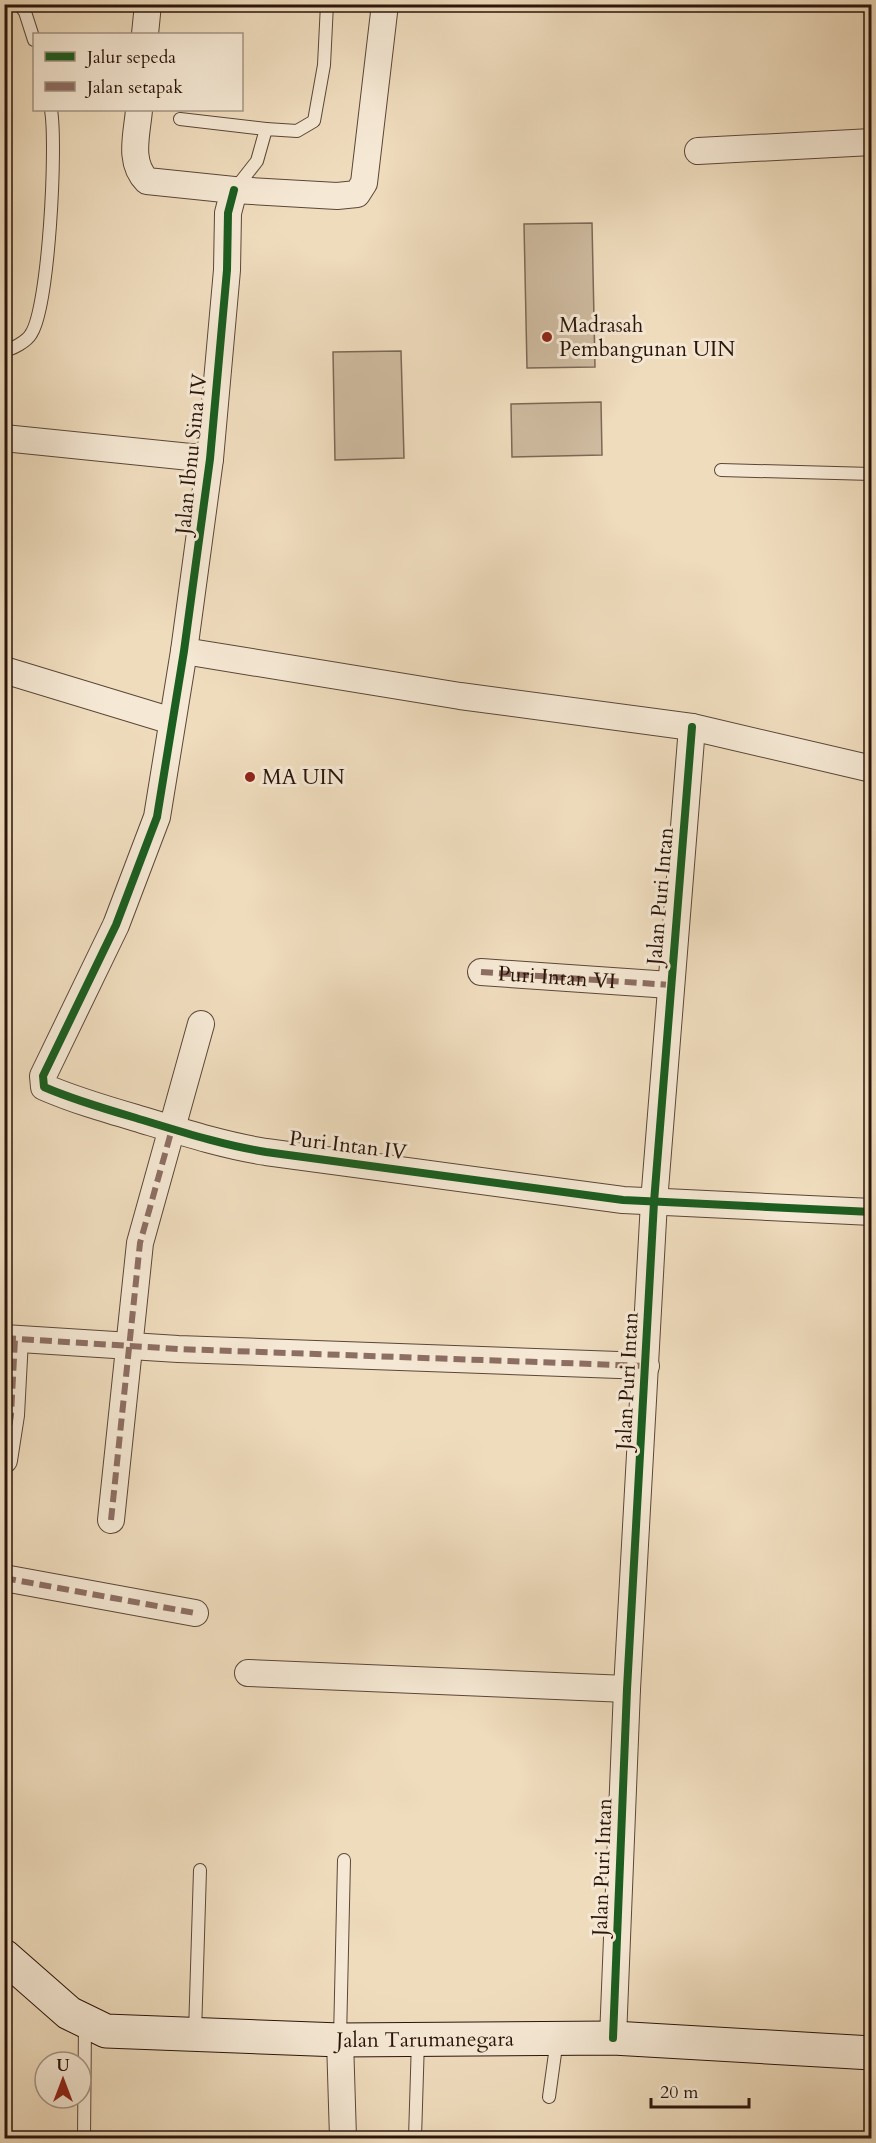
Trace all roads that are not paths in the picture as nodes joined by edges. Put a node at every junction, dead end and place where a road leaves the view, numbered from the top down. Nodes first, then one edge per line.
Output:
1 (19, 4) edge
2 (148, 4) edge
3 (327, 4) edge
4 (385, 4) edge
5 (145, 33) edge
6 (33, 36) edge
7 (51, 111) edge
8 (139, 111) edge
9 (180, 118) dead end
10 (266, 129) junction
11 (872, 142) edge
12 (698, 151) dead end
13 (234, 190) junction
14 (4, 350) edge
15 (4, 438) edge
16 (210, 459) junction
17 (721, 470) dead end
18 (872, 474) edge
19 (184, 651) junction
20 (4, 670) edge
21 (172, 721) junction
22 (692, 727) junction
23 (872, 769) edge
24 (481, 972) dead end
25 (670, 985) junction
26 (201, 1024) dead end
27 (44, 1087) joint
28 (172, 1129) junction
29 (654, 1202) junction
30 (872, 1212) edge
31 (10, 1338) edge
32 (128, 1345) junction
33 (646, 1366) junction
34 (4, 1460) edge
35 (111, 1520) dead end
36 (4, 1578) edge
37 (195, 1613) dead end
38 (248, 1672) dead end
39 (627, 1689) junction
40 (344, 1860) dead end
41 (200, 1870) dead end
42 (4, 1956) edge
43 (85, 2023) junction
44 (195, 2034) junction
45 (557, 2038) junction
46 (613, 2038) junction
47 (418, 2039) junction
48 (340, 2040) junction
49 (872, 2053) edge
50 (549, 2097) dead end
51 (84, 2139) edge
52 (343, 2139) edge
53 (415, 2139) edge

1 - 6 lane
2 - 5 street
3 - 10 lane
4 - 13 street
7 - 14 lane
8 - 13 street
9 - 10 lane
10 - 13 lane
11 - 12 street
13 - 16 street, Jalan Ibnu Sina IV
15 - 16 street
16 - 19 street, Jalan Ibnu Sina IV
17 - 18 lane
19 - 21 street, Jalan Ibnu Sina IV
19 - 22 street
20 - 21 street
21 - 27 street, Jalan Ibnu Sina IV
22 - 23 street
22 - 25 street, Jalan Puri Intan
24 - 25 street, Puri Intan VI
25 - 29 street, Jalan Puri Intan
26 - 28 street
27 - 28 street, Puri Intan IV
28 - 29 street, Puri Intan IV
28 - 32 street
29 - 30 street, Puri Intan IV
29 - 33 street, Jalan Puri Intan
31 - 32 street
31 - 34 street
32 - 33 street
32 - 35 street
33 - 39 street, Jalan Puri Intan
36 - 37 street
38 - 39 street
39 - 46 street, Jalan Puri Intan
40 - 48 lane
41 - 44 lane
42 - 43 street, Jalan Tarumanegara
43 - 44 street, Jalan Tarumanegara
43 - 51 lane
44 - 48 street, Jalan Tarumanegara
45 - 46 street, Jalan Tarumanegara
45 - 47 street, Jalan Tarumanegara
45 - 50 lane
46 - 49 street, Jalan Tarumanegara
47 - 48 street, Jalan Tarumanegara
47 - 53 lane
48 - 52 street

